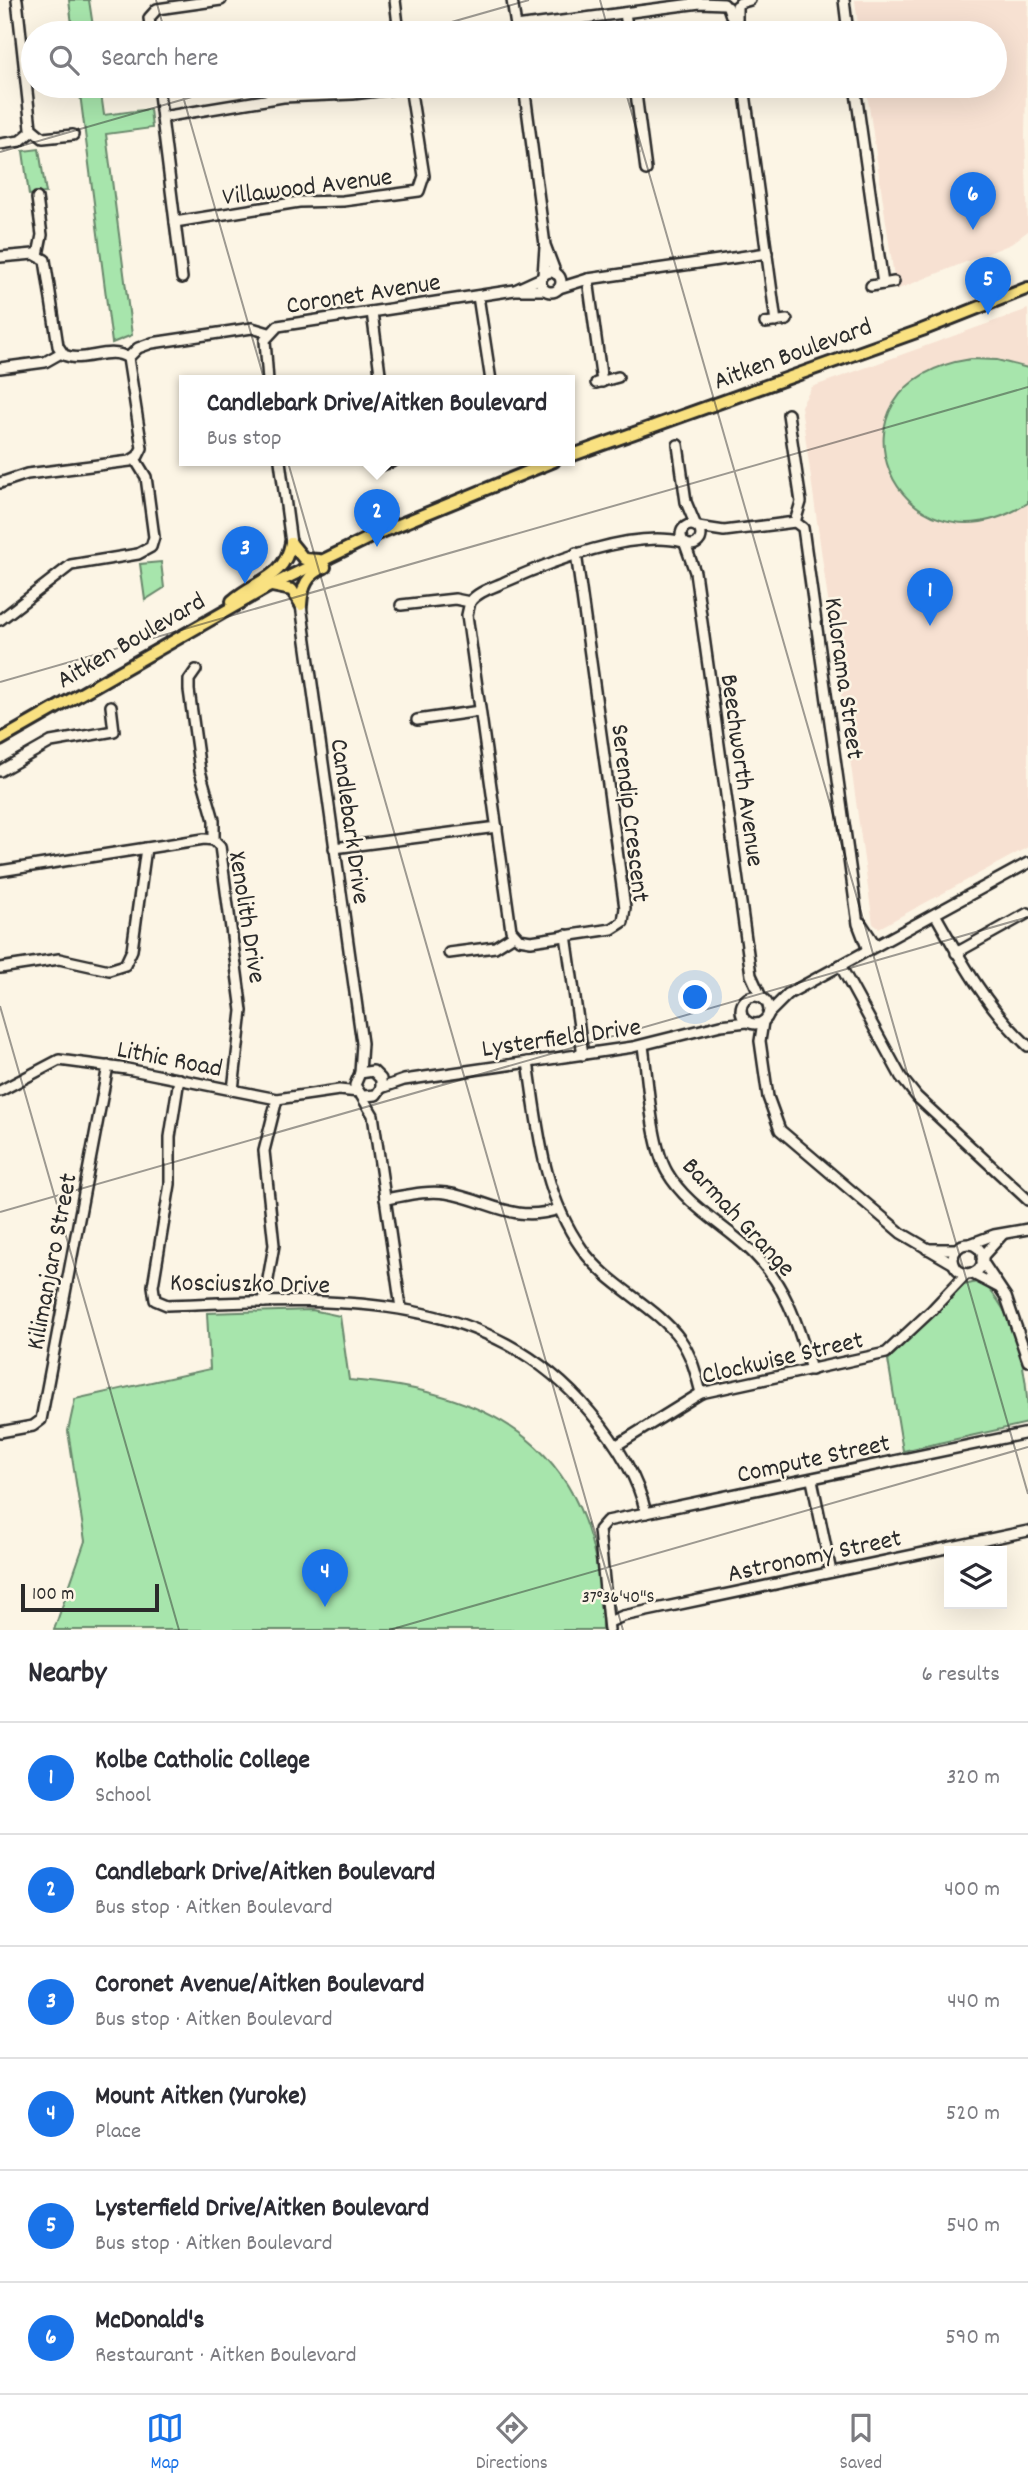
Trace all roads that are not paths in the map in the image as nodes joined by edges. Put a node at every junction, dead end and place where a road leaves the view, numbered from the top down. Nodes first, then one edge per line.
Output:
1 (10, 0) edge
2 (17, 0) edge
3 (222, 0) edge
4 (395, 0) edge
5 (512, 0) edge
6 (750, 0) edge
7 (844, 0) edge
8 (704, 1) edge
9 (732, 3) edge
10 (625, 13) junction
11 (16, 17) junction
12 (149, 21) edge
13 (398, 21) edge
14 (515, 21) edge
15 (574, 21) edge
16 (626, 21) edge
17 (735, 21) edge
18 (847, 21) edge
19 (21, 53) edge
20 (27, 98) edge
21 (160, 98) edge
22 (277, 98) edge
23 (412, 98) edge
24 (526, 98) edge
25 (637, 98) edge
26 (746, 98) edge
27 (857, 98) edge
28 (162, 117) junction
29 (32, 131) junction
30 (73, 135) dead end
31 (0, 144) edge
32 (646, 170) dead end
33 (37, 198) dead end
34 (175, 222) junction
35 (545, 245) junction
36 (767, 253) junction
37 (38, 254) junction
38 (0, 257) edge
39 (557, 275) junction
40 (542, 277) junction
41 (182, 278) dead end
42 (588, 279) junction
43 (894, 282) dead end
44 (883, 284) junction
45 (871, 286) dead end
46 (559, 288) junction
47 (1028, 288) edge
48 (515, 290) junction
49 (544, 290) junction
50 (478, 296) junction
51 (372, 312) junction
52 (787, 320) dead end
53 (776, 322) junction
54 (765, 323) dead end
55 (267, 336) junction
56 (61, 352) junction
57 (128, 358) junction
58 (0, 368) edge
59 (268, 375) edge
60 (380, 375) edge
61 (490, 375) edge
62 (618, 377) dead end
63 (788, 414) dead end
64 (678, 445) dead end
65 (575, 454) edge
66 (135, 460) junction
67 (281, 466) edge
68 (542, 466) edge
69 (0, 483) edge
70 (686, 502) junction
71 (419, 516) junction
72 (795, 522) junction
73 (697, 527) junction
74 (683, 529) junction
75 (724, 531) junction
76 (656, 540) junction
77 (291, 543) junction
78 (684, 543) junction
79 (698, 543) junction
80 (576, 553) junction
81 (330, 557) junction
82 (695, 572) junction
83 (269, 587) junction
84 (470, 602) junction
85 (401, 605) dead end
86 (302, 606) junction
87 (215, 615) junction
88 (0, 620) edge
89 (196, 670) dead end
90 (111, 706) dead end
91 (480, 711) junction
92 (417, 720) dead end
93 (0, 740) edge
94 (0, 771) edge
95 (497, 827) junction
96 (214, 840) junction
97 (146, 848) junction
98 (334, 848) junction
99 (1028, 863) edge
100 (0, 871) edge
101 (1028, 913) edge
102 (934, 914) junction
103 (514, 935) junction
104 (566, 935) junction
105 (872, 948) junction
106 (449, 953) dead end
107 (956, 953) junction
108 (840, 965) junction
109 (0, 968) edge
110 (751, 975) junction
111 (789, 994) junction
112 (749, 997) junction
113 (763, 998) junction
114 (741, 1009) junction
115 (769, 1013) junction
116 (755, 1022) junction
117 (721, 1025) junction
118 (362, 1043) junction
119 (643, 1045) junction
120 (1028, 1046) edge
121 (583, 1055) junction
122 (528, 1062) junction
123 (108, 1066) junction
124 (376, 1073) junction
125 (358, 1075) junction
126 (178, 1079) junction
127 (404, 1080) junction
128 (233, 1090) junction
129 (339, 1090) junction
130 (0, 1091) edge
131 (378, 1091) junction
132 (361, 1094) junction
133 (277, 1099) junction
134 (373, 1115) junction
135 (385, 1199) junction
136 (1028, 1200) edge
137 (559, 1209) junction
138 (1028, 1229) edge
139 (1003, 1234) junction
140 (970, 1244) junction
141 (925, 1248) junction
142 (957, 1249) junction
143 (982, 1259) junction
144 (954, 1265) junction
145 (968, 1274) junction
146 (1000, 1288) junction
147 (947, 1295) junction
148 (264, 1302) junction
149 (401, 1308) junction
150 (1028, 1361) edge
151 (811, 1370) junction
152 (701, 1393) junction
153 (0, 1432) edge
154 (1028, 1433) edge
155 (617, 1445) junction
156 (812, 1480) junction
157 (646, 1513) junction
158 (1028, 1531) edge
159 (831, 1572) junction
160 (609, 1626) edge

1 - 11 street
2 - 11 street
3 - 12 street
4 - 13 street
5 - 14 street
6 - 9 street
7 - 18 street
8 - 9 street
8 - 10 street
9 - 17 street
10 - 15 street
10 - 16 street
11 - 19 street
20 - 29 street
21 - 28 street
22 - 28 street
23 - 34 street, Villawood Avenue
24 - 35 street
25 - 32 street
26 - 36 street
27 - 44 street
28 - 34 street
29 - 30 street
29 - 31 street
33 - 37 street
34 - 41 street
35 - 39 street
35 - 40 street
36 - 42 street
36 - 53 street
37 - 38 street
37 - 56 street
39 - 40 street
39 - 42 street
39 - 46 street
40 - 48 street, Coronet Avenue
40 - 49 street
42 - 46 street
42 - 62 street
43 - 44 street
44 - 45 street
46 - 49 street
47 - 65 main road, Aitken Boulevard
48 - 49 street, Coronet Avenue
48 - 50 street, Coronet Avenue
50 - 51 street, Coronet Avenue
50 - 61 street
51 - 55 street, Coronet Avenue
51 - 60 street
52 - 53 street
53 - 54 street
55 - 57 street
55 - 59 street, Coronet Avenue
56 - 57 street
56 - 58 street
57 - 66 street
63 - 72 street
64 - 70 street
66 - 69 street
66 - 88 street
67 - 77 street
68 - 71 main road, Aitken Boulevard
70 - 73 street, Beechworth Avenue
70 - 74 street, Beechworth Avenue
71 - 81 main road, Aitken Boulevard
71 - 86 main road
72 - 75 street
72 - 105 street, Kalorama Street
73 - 74 street
73 - 75 street
73 - 79 street, Beechworth Avenue
74 - 76 street
74 - 78 street, Beechworth Avenue
75 - 79 street
76 - 78 street
76 - 80 street
77 - 81 main road
77 - 87 main road
78 - 79 street
78 - 82 street, Beechworth Avenue
79 - 82 street, Beechworth Avenue
80 - 84 street
80 - 104 street, Serendip Crescent
81 - 83 main road, Aitken Boulevard
82 - 110 street, Beechworth Avenue
83 - 86 main road
83 - 87 main road, Aitken Boulevard
84 - 85 street
84 - 91 street
86 - 98 street, Candlebark Drive
87 - 93 main road, Aitken Boulevard
89 - 96 street
90 - 94 street
91 - 92 street
91 - 95 street
95 - 98 street
95 - 103 street
96 - 97 street, Xenolith Drive
96 - 128 street, Xenolith Drive
97 - 100 street, Xenolith Drive
97 - 109 street
98 - 118 street, Candlebark Drive
99 - 102 street
101 - 107 street
102 - 105 street
102 - 107 street
103 - 104 street, Serendip Crescent
103 - 106 street
104 - 121 street
105 - 108 street
107 - 120 street
108 - 111 street
108 - 136 street
110 - 112 street, Beechworth Avenue
110 - 113 street, Beechworth Avenue
111 - 113 street
111 - 115 street
112 - 113 street
112 - 114 street, Lysterfield Drive
113 - 115 street, Beechworth Avenue
114 - 116 street
114 - 117 street, Lysterfield Drive
115 - 116 street
116 - 117 street, Lysterfield Drive
116 - 141 street
117 - 119 street, Lysterfield Drive
118 - 124 street, Candlebark Drive
118 - 125 street, Candlebark Drive
119 - 121 street, Lysterfield Drive
119 - 151 street, Barmah Grange
121 - 122 street, Lysterfield Drive
122 - 127 street, Lysterfield Drive
122 - 137 street
123 - 126 street, Lithic Road
123 - 130 street, Lithic Road
123 - 153 street, Kilimanjaro Street
124 - 125 street, Lysterfield Drive
124 - 127 street, Lysterfield Drive
124 - 131 street, Candlebark Drive
125 - 129 street, Lithic Road
125 - 132 street, Candlebark Drive
126 - 128 street, Lithic Road
126 - 148 street, Kosciuszko Drive
127 - 131 street, Lysterfield Drive
128 - 133 street, Lithic Road
129 - 132 street, Lithic Road
129 - 133 street, Lithic Road
131 - 132 street, Lysterfield Drive
131 - 134 street
132 - 134 street
133 - 148 street
134 - 135 street
135 - 137 street
135 - 149 street
137 - 152 street
138 - 139 street
139 - 140 street
139 - 143 street
140 - 142 street
140 - 143 street
141 - 142 street
141 - 144 street
142 - 144 street
143 - 145 street
143 - 146 street
144 - 145 street
144 - 147 street
145 - 146 street
145 - 147 street, Clockwise Street
146 - 150 street
147 - 151 street, Clockwise Street
148 - 149 street, Kosciuszko Drive
149 - 155 street, Kosciuszko Drive
151 - 152 street, Clockwise Street
152 - 155 street, Clockwise Street
154 - 156 street, Compute Street
155 - 157 street, Kosciuszko Drive
156 - 157 street, Compute Street
156 - 159 street
157 - 160 street, Compute Street
158 - 159 street, Astronomy Street
159 - 160 street, Astronomy Street

